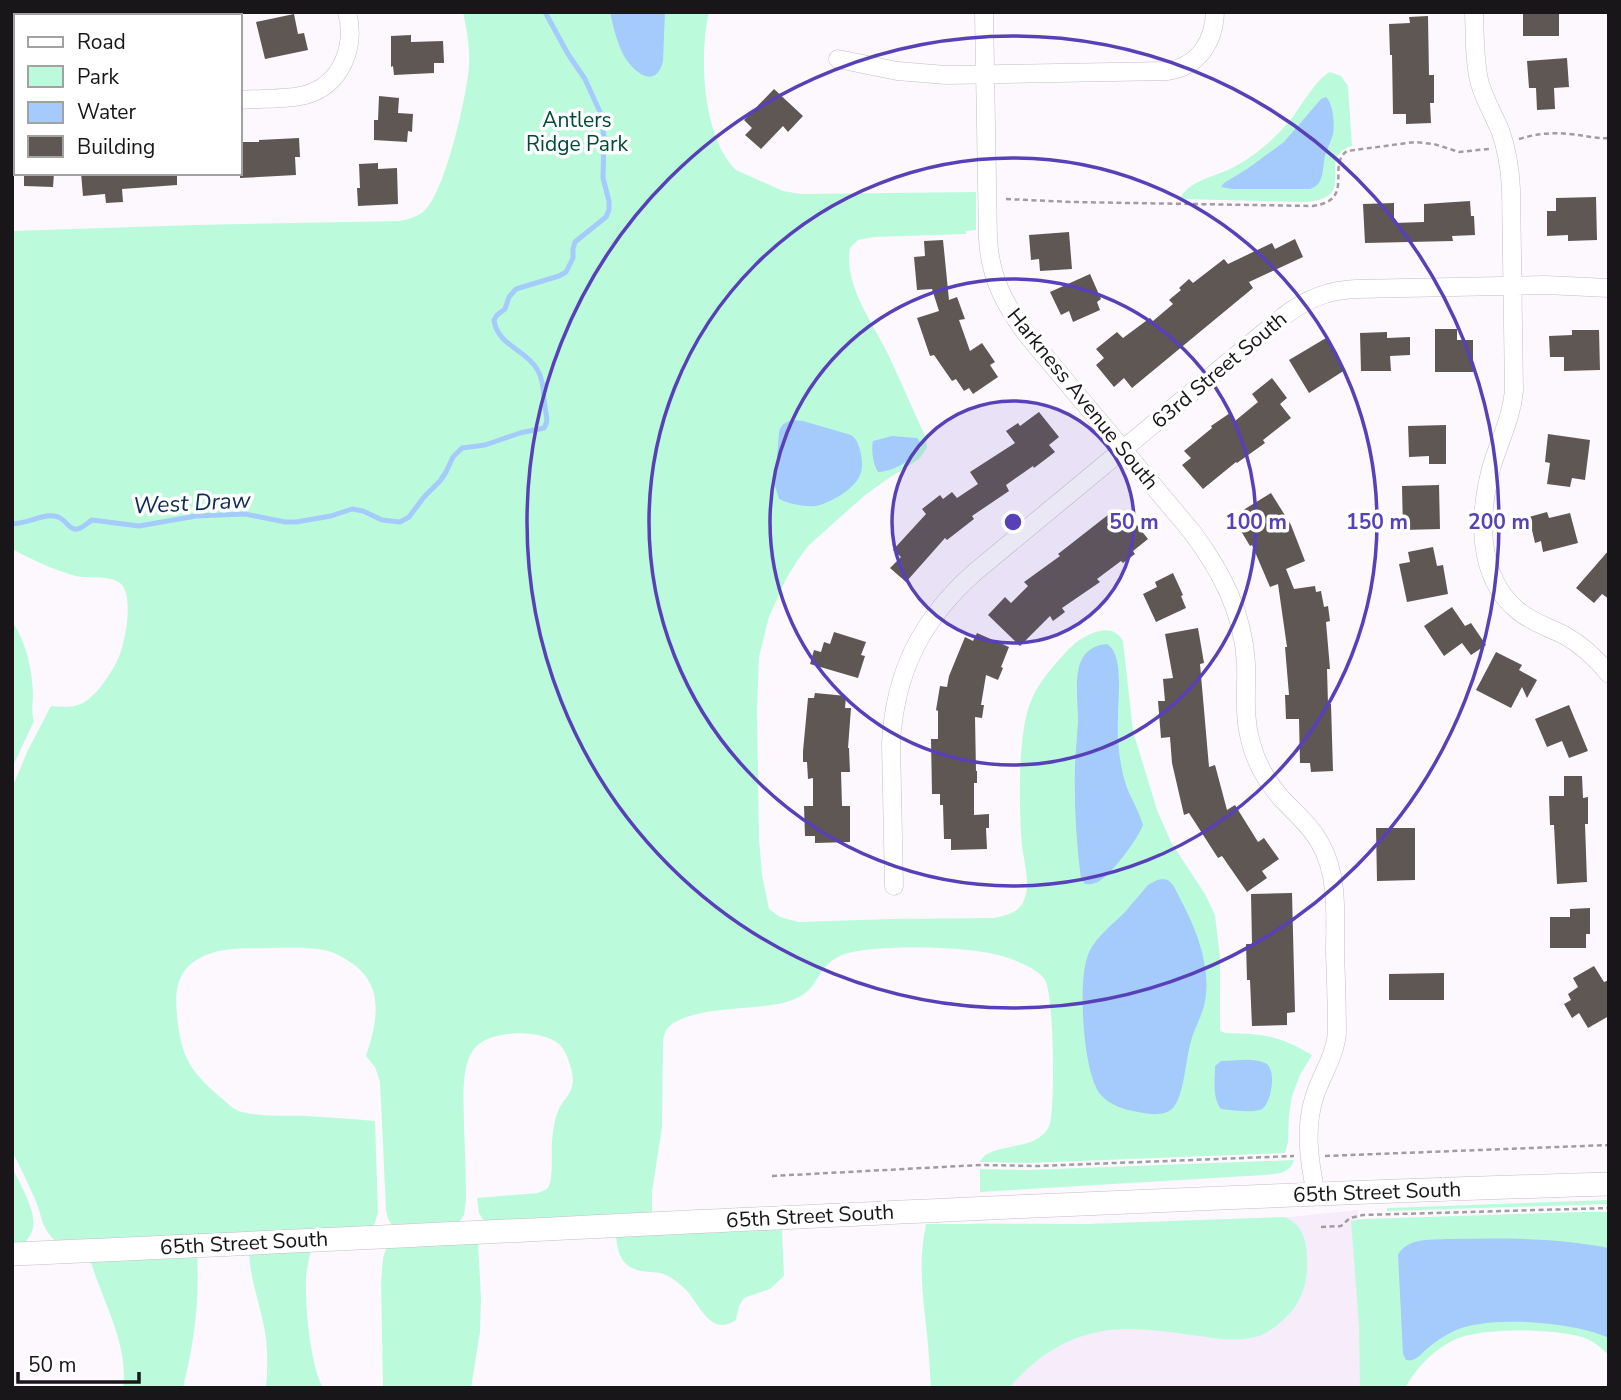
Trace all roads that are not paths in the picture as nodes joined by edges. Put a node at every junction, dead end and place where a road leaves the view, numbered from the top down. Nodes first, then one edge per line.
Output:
1 (347, 12) edge
2 (984, 12) edge
3 (1215, 12) edge
4 (1474, 12) edge
5 (838, 59) dead end
6 (985, 75) junction
7 (242, 100) edge
8 (1513, 285) junction
9 (1609, 288) edge
10 (1123, 450) junction
11 (1609, 674) edge
12 (894, 886) dead end
13 (1609, 1184) edge
14 (1316, 1194) junction
15 (12, 1254) edge

1 - 7 street
2 - 6 street, Harkness Avenue South
3 - 6 street
4 - 8 street
5 - 6 street
6 - 10 street, Harkness Avenue South
8 - 9 street, 63rd Street South
8 - 10 street, 63rd Street South
8 - 11 street
10 - 12 street, 63rd Street South
10 - 14 street, Harkness Avenue South
13 - 14 street, 65th Street South
14 - 15 street, 65th Street South

